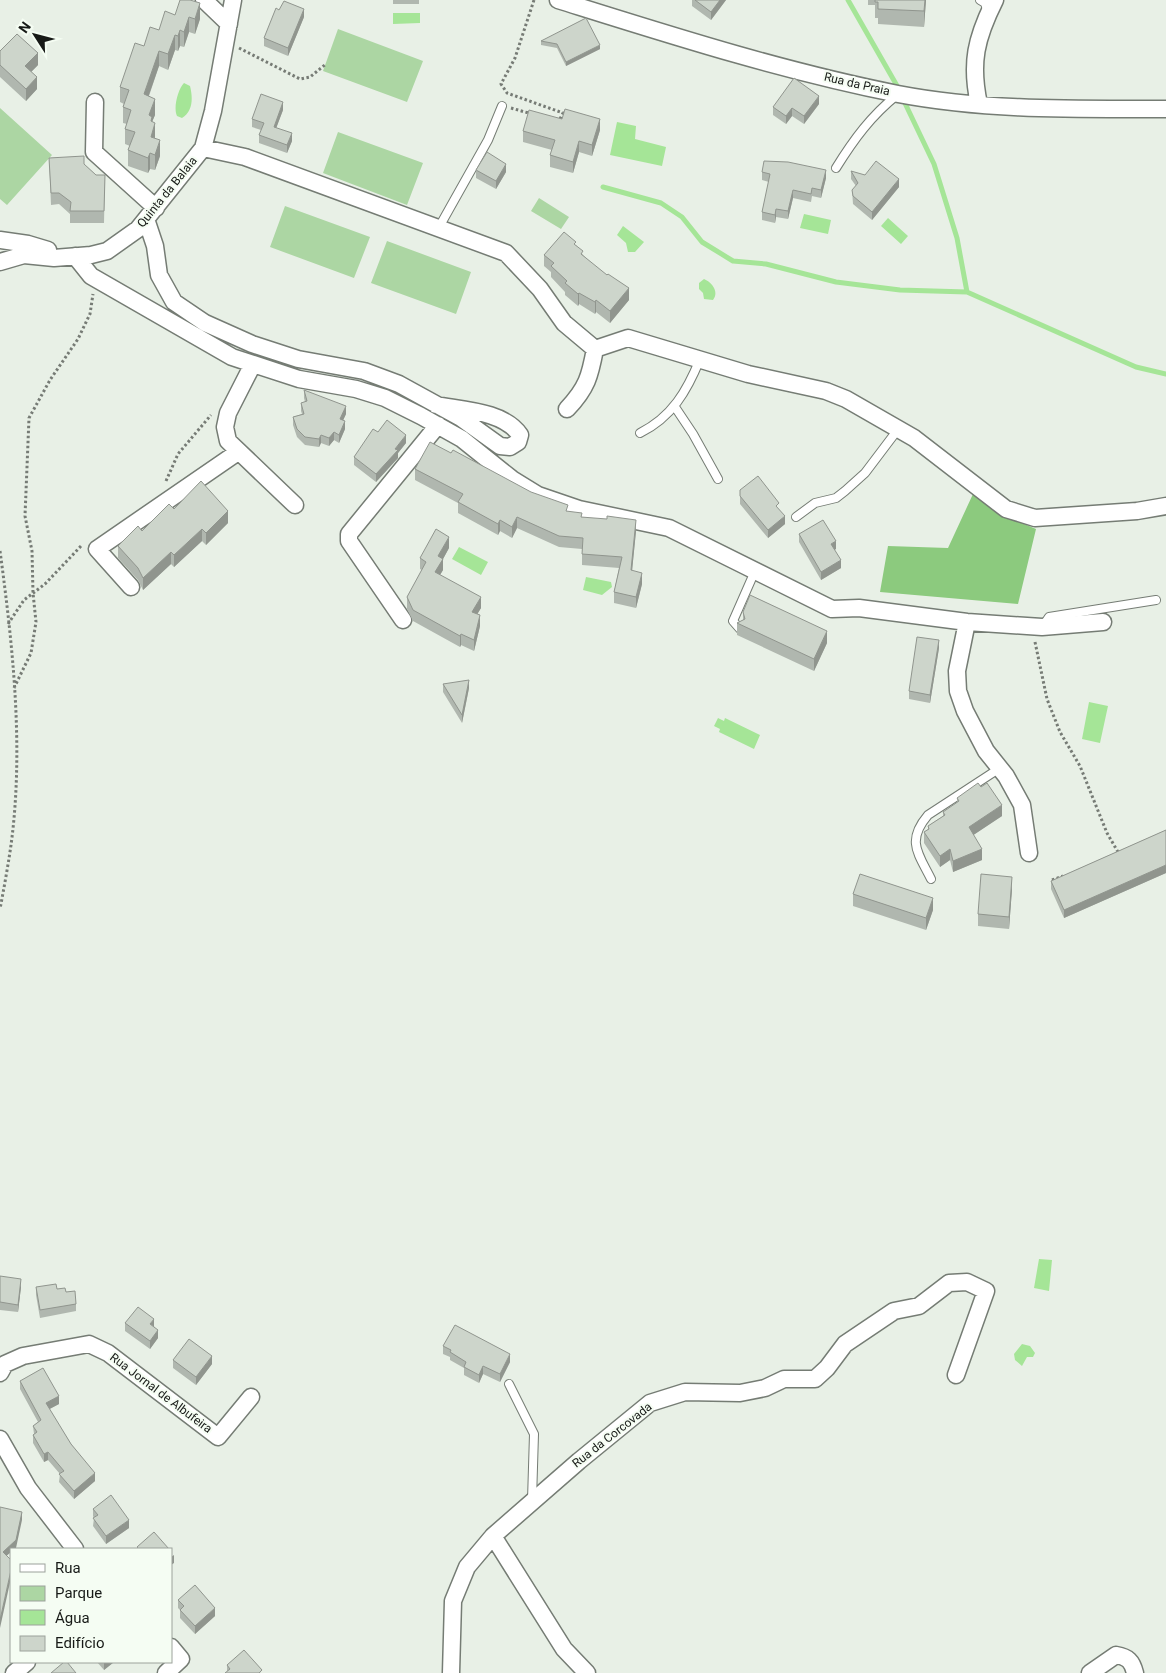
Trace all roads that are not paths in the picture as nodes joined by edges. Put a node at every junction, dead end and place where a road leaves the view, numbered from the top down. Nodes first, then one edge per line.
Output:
1 (204, 0) edge
2 (233, 0) edge
3 (558, 0) edge
4 (988, 4) edge
5 (229, 24) junction
6 (903, 94) junction
7 (95, 102) dead end
8 (979, 104) junction
9 (502, 106) road end
10 (1166, 109) edge
11 (203, 148) junction
12 (836, 168) dead end
13 (151, 213) junction
14 (438, 229) junction
15 (0, 240) edge
16 (75, 256) junction
17 (0, 262) edge
18 (595, 348) junction
19 (700, 359) junction
20 (253, 364) junction
21 (436, 405) dead end
22 (675, 407) junction
23 (567, 409) dead end
24 (438, 425) junction
25 (899, 428) junction
26 (640, 433) dead end
27 (238, 452) junction
28 (718, 479) dead end
29 (295, 506) dead end
30 (1166, 506) edge
31 (796, 518) dead end
32 (755, 571) junction
33 (131, 587) dead end
34 (1156, 600) dead end
35 (403, 620) dead end
36 (967, 622) junction
37 (1103, 622) dead end
38 (740, 629) edge
39 (1038, 632) junction
40 (1000, 768) junction
41 (1029, 853) dead end
42 (931, 879) dead end
43 (0, 1373) edge
44 (956, 1375) dead end
45 (509, 1384) dead end
46 (252, 1397) dead end
47 (0, 1440) edge
48 (532, 1502) junction
49 (493, 1536) junction
50 (74, 1548) edge
51 (172, 1649) edge
52 (26, 1663) edge
53 (14, 1673) edge
54 (166, 1673) edge
55 (451, 1673) edge
56 (587, 1673) edge
57 (1090, 1673) edge
58 (1135, 1673) edge

1 - 5 street
2 - 5 street, Quinta da Balaia
3 - 6 street, Rua da Praia
4 - 8 street
5 - 11 street, Quinta da Balaia
6 - 8 street, Rua da Praia
6 - 12 lane
7 - 13 street
8 - 10 street, Rua da Praia
9 - 14 lane
11 - 13 street, Quinta da Balaia
11 - 14 street
13 - 16 street, Quinta da Balaia
13 - 21 street
14 - 18 street
15 - 16 street, Quinta da Balaia
16 - 17 street, Quinta da Balaia
16 - 20 street
18 - 19 street
18 - 23 street
19 - 22 lane
19 - 25 street
20 - 24 street
20 - 27 street
22 - 26 lane
22 - 28 lane
24 - 32 street
24 - 35 street
25 - 30 street
25 - 31 lane
27 - 29 street
27 - 33 street
32 - 36 street
32 - 38 lane
34 - 39 lane
36 - 39 street
36 - 40 street
37 - 39 street
40 - 41 street
40 - 42 lane
43 - 46 street, Rua Jornal de Albufeira
44 - 48 street, Rua da Corcovada
45 - 48 lane
47 - 50 street
48 - 49 street, Rua da Corcovada
49 - 55 street, Rua da Corcovada
49 - 56 street
51 - 54 street
52 - 53 street
57 - 58 street

